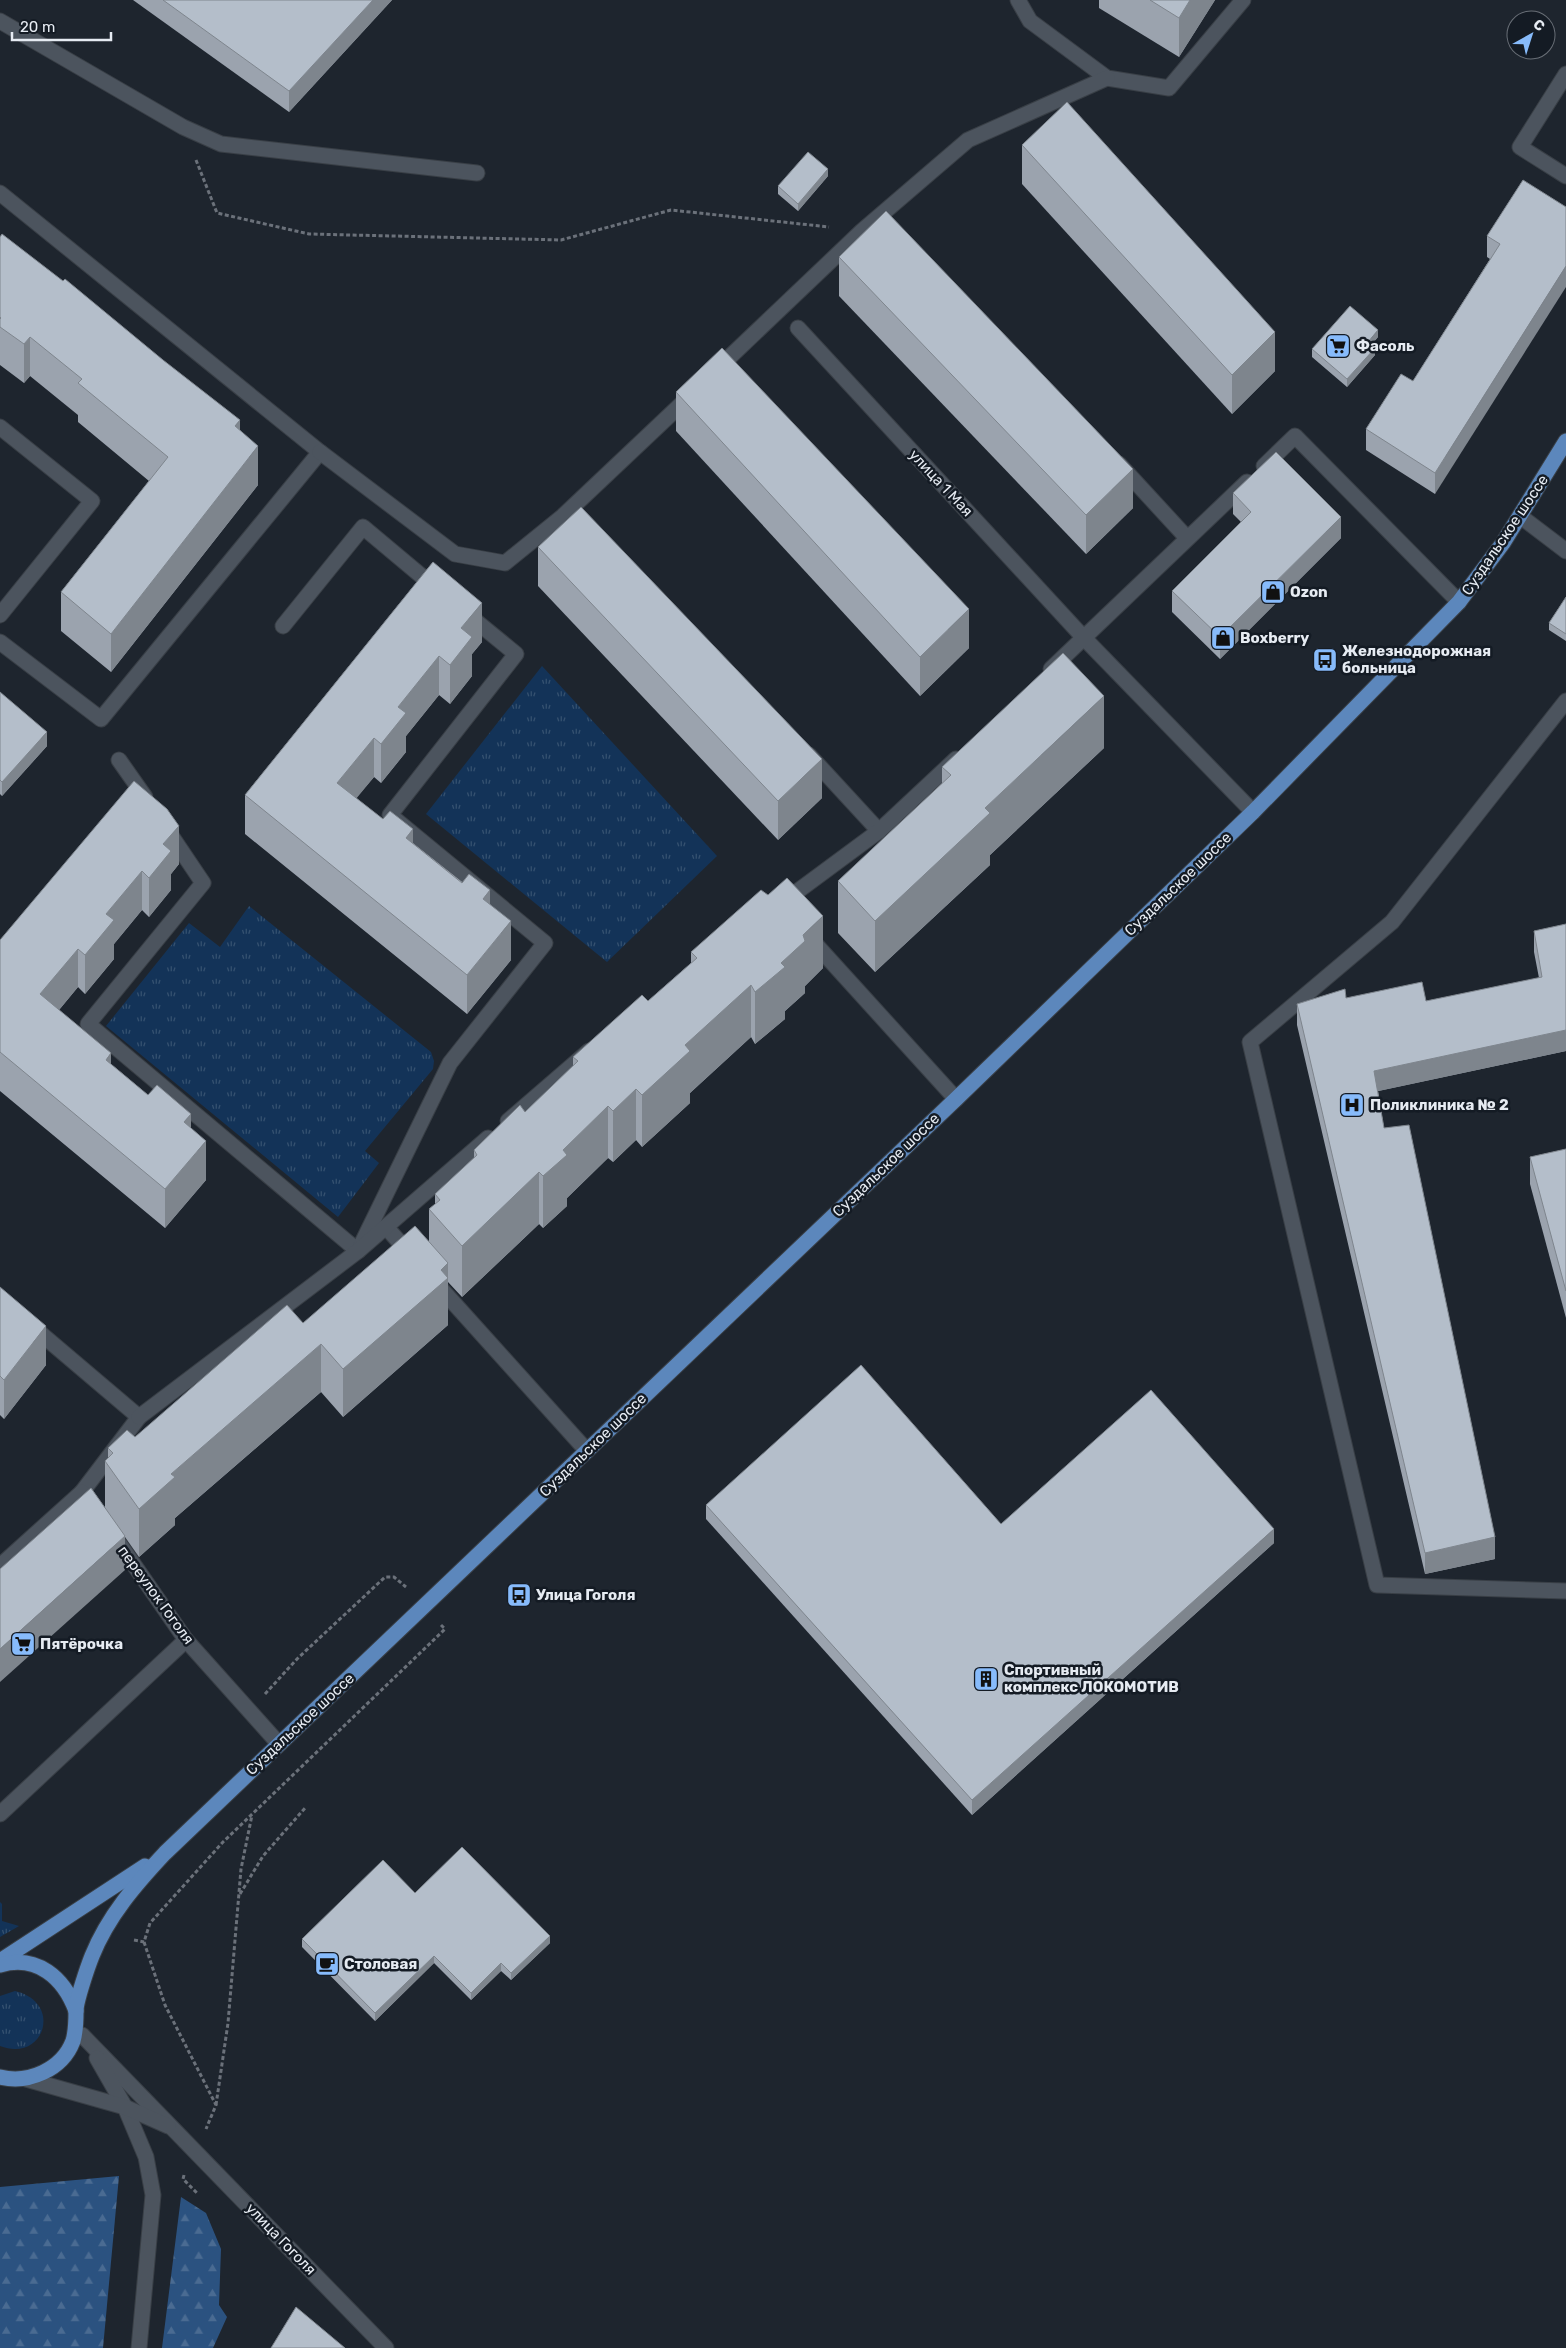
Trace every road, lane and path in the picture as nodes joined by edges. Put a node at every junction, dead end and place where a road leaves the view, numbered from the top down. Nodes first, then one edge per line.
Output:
1 (1018, 0) edge
2 (1243, 0) edge
3 (0, 21) edge
4 (1566, 74) edge
5 (1107, 78) junction
6 (183, 127) junction
7 (477, 173) dead end
8 (1566, 176) edge
9 (0, 194) edge
10 (862, 231) junction
11 (798, 328) dead end
12 (0, 427) edge
13 (1566, 441) edge
14 (1107, 451) edge
15 (320, 452) junction
16 (1520, 516) junction
17 (1187, 538) junction
18 (1566, 551) edge
19 (1459, 602) junction
20 (0, 615) edge
21 (283, 626) dead end
22 (1084, 638) junction
23 (0, 642) edge
24 (1041, 678) edge
25 (1566, 701) edge
26 (799, 745) edge
27 (964, 752) edge
28 (119, 760) dead end
29 (1253, 812) junction
30 (879, 831) junction
31 (778, 909) edge
32 (799, 927) edge
33 (599, 1042) edge
34 (956, 1099) junction
35 (386, 1227) junction
36 (358, 1251) junction
37 (0, 1299) edge
38 (139, 1417) junction
39 (587, 1450) junction
40 (82, 1492) junction
41 (0, 1566) edge
42 (406, 1587) dead end
43 (1566, 1591) edge
44 (441, 1625) dead end
45 (186, 1640) junction
46 (250, 1711) junction
47 (279, 1744) junction
48 (305, 1808) dead end
49 (0, 1814) edge
50 (252, 1814) junction
51 (165, 1853) junction
52 (238, 1897) junction
53 (134, 1940) dead end
54 (144, 1942) junction
55 (0, 1961) edge
56 (0, 1966) edge
57 (78, 2023) junction
58 (0, 2076) edge
59 (26, 2079) junction
60 (216, 2105) junction
61 (125, 2107) junction
62 (176, 2130) junction
63 (205, 2131) dead end
64 (139, 2348) edge
65 (386, 2348) edge

1 - 5 street
2 - 5 street
3 - 6 street
4 - 8 street
5 - 10 street
6 - 7 street
6 - 10 path
9 - 15 street
10 - 15 street
11 - 22 street, улица 1 Мая
12 - 20 street
13 - 16 main road, Суздальское шоссе
14 - 17 street
15 - 23 street
16 - 18 street
16 - 19 main road, Суздальское шоссе
17 - 19 street
17 - 22 street
19 - 29 main road, Суздальское шоссе
21 - 36 street
22 - 24 street
22 - 29 street, улица 1 Мая
25 - 43 street
26 - 30 street
27 - 30 street
28 - 36 street
29 - 34 main road, Суздальское шоссе
30 - 31 street
32 - 34 street
33 - 35 street
34 - 39 main road, Суздальское шоссе
35 - 36 street
35 - 39 street
36 - 38 street
37 - 38 street
38 - 40 street
39 - 47 main road, Суздальское шоссе
40 - 41 street
40 - 45 street, переулок Гоголя
42 - 46 path
44 - 50 path
45 - 46 street, переулок Гоголя
45 - 49 street
46 - 47 street, переулок Гоголя
47 - 51 main road, Суздальское шоссе
48 - 52 path
50 - 52 path
50 - 54 path
51 - 55 main road, Суздальское шоссе
51 - 57 main road, Суздальское шоссе
52 - 60 path
53 - 54 path
54 - 60 path
56 - 57 main road
57 - 59 main road, Суздальское шоссе
57 - 61 street
57 - 62 street, улица Гоголя
58 - 59 main road
59 - 61 street, улица Гоголя
60 - 63 path
61 - 62 street, улица Гоголя
61 - 64 street
62 - 65 street, улица Гоголя

